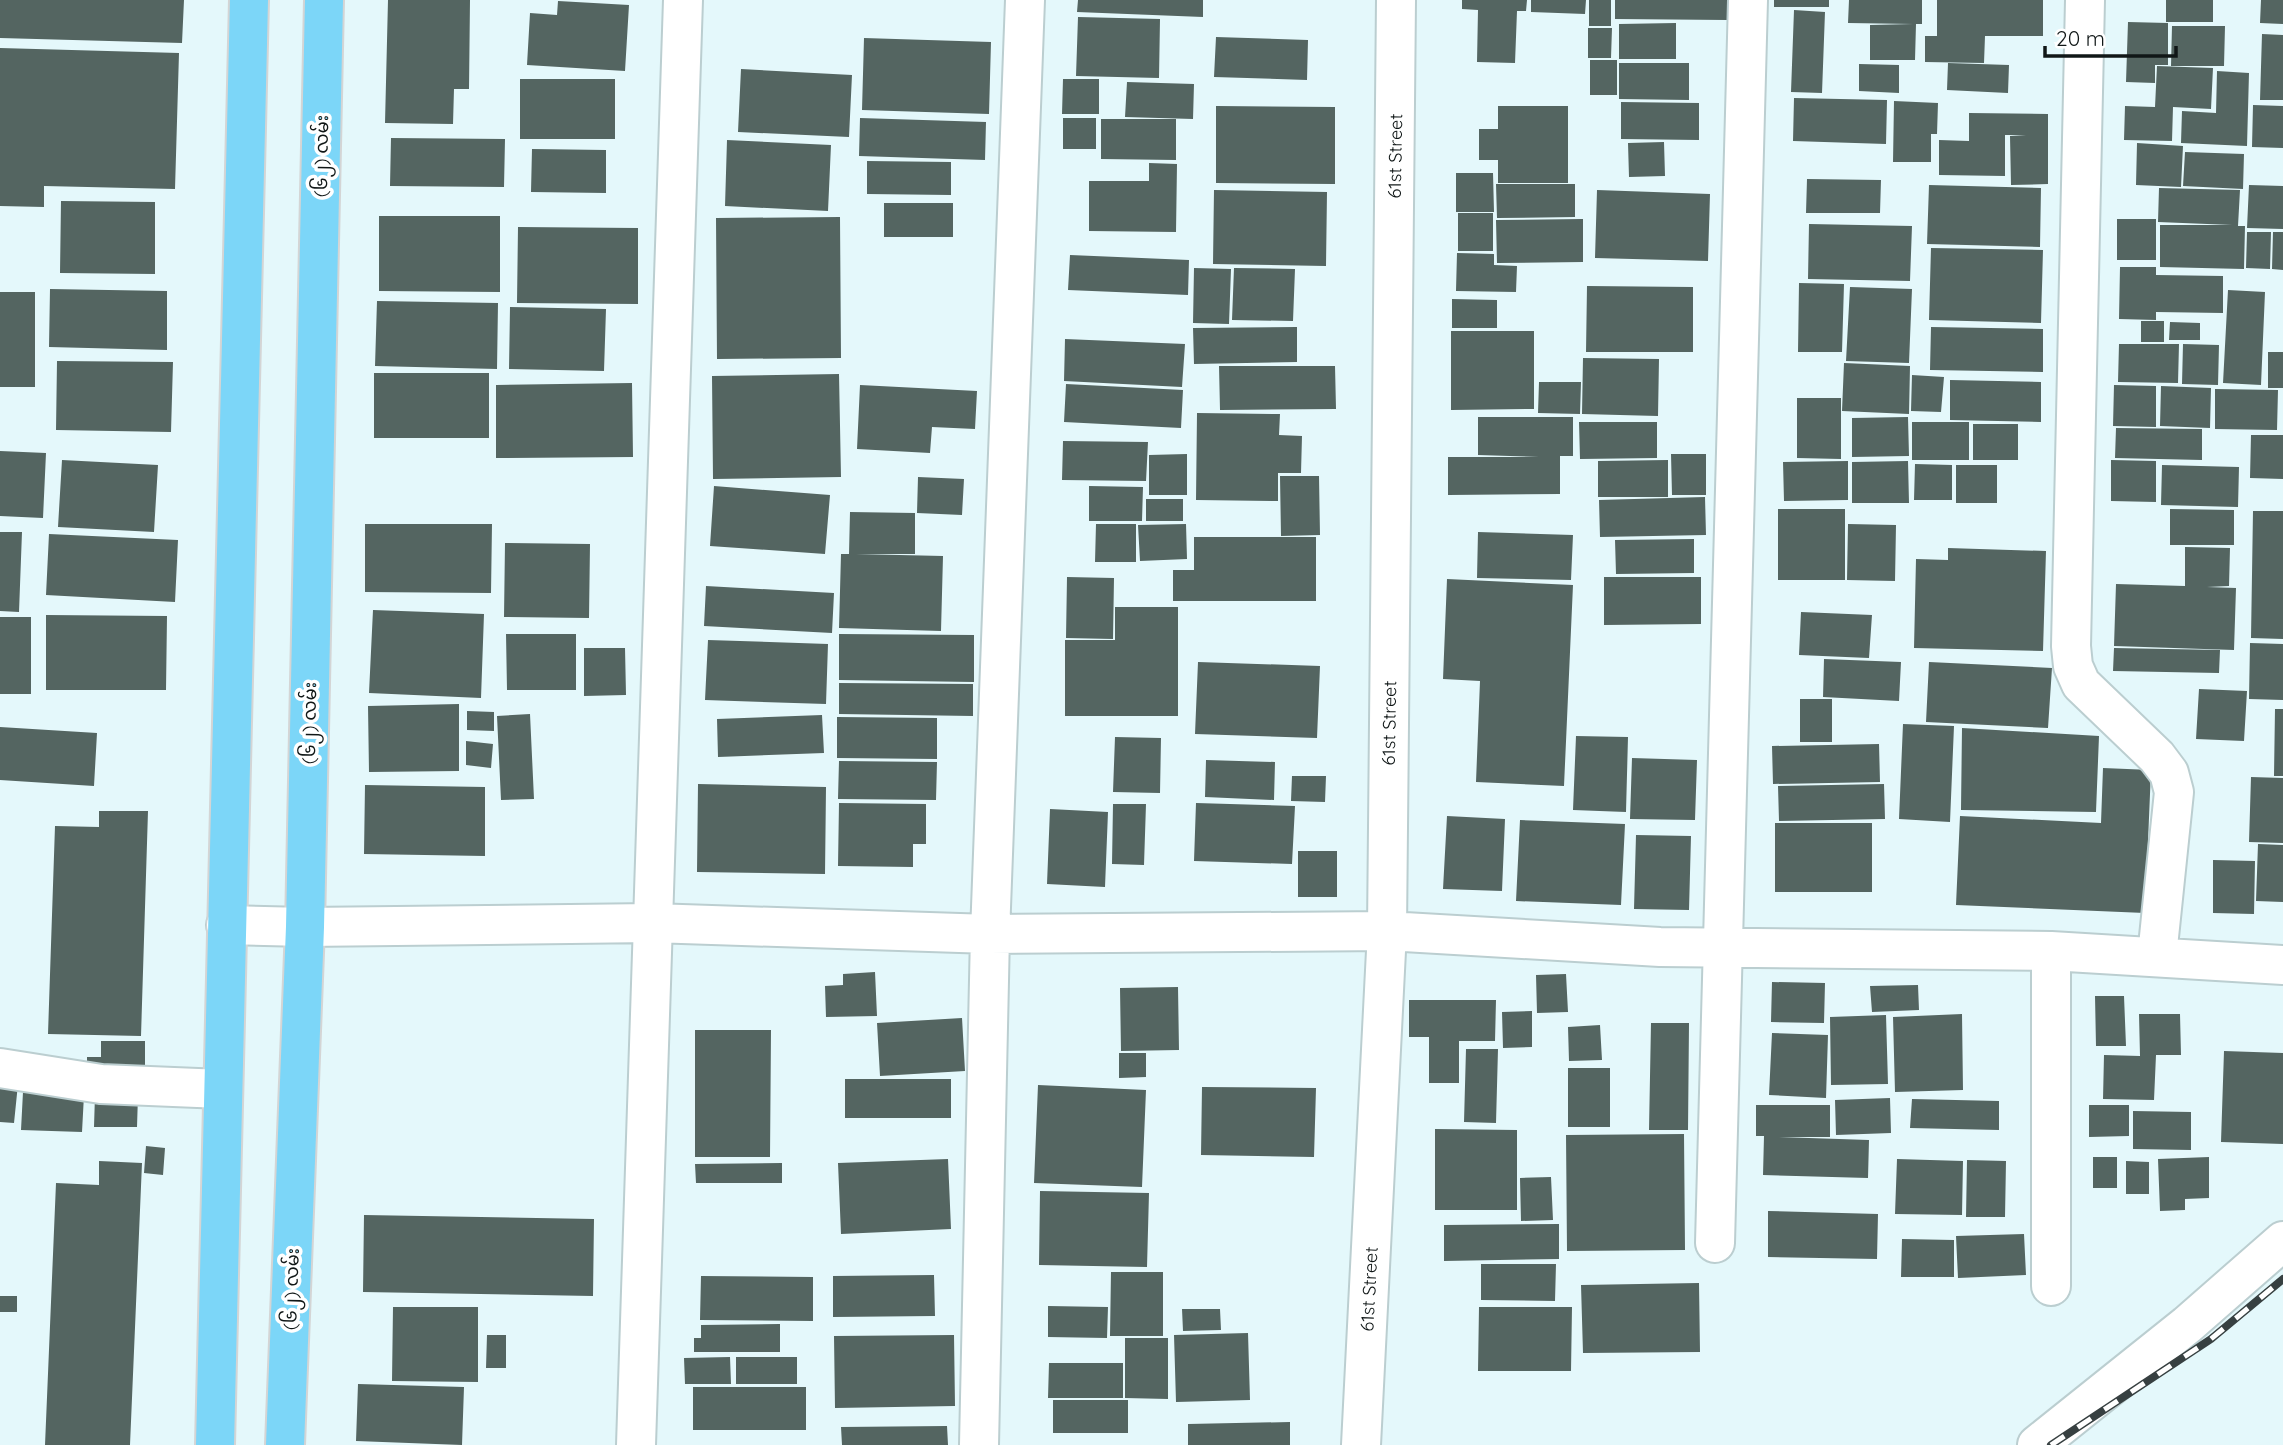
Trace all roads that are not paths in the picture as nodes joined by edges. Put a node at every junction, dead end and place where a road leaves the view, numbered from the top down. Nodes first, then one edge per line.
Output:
1 (249, 0) edge
2 (324, 0) edge
3 (683, 0) edge
4 (1025, 0) edge
5 (1396, 0) edge
6 (1748, 0) edge
7 (2085, 0) edge
8 (652, 923) junction
9 (226, 925) junction
10 (304, 927) junction
11 (1387, 932) junction
12 (990, 934) junction
13 (1723, 948) junction
14 (2051, 951) junction
15 (2157, 956) junction
16 (2283, 965) edge
17 (0, 1068) edge
18 (222, 1089) junction
19 (2283, 1241) edge
20 (1715, 1243) dead end
21 (2051, 1286) dead end
22 (215, 1445) edge
23 (285, 1445) edge
24 (636, 1445) edge
25 (979, 1445) edge
26 (1361, 1445) edge
27 (2037, 1445) edge

1 - 9 main road
2 - 10 main road, (၆၂) လမ်း
3 - 8 street
4 - 12 street
5 - 11 street, 61st Street
6 - 13 street
7 - 15 street
8 - 10 street
8 - 12 street
8 - 24 street
9 - 10 street
9 - 18 main road
10 - 23 main road, (၆၂) လမ်း
11 - 12 street
11 - 13 street
11 - 26 street, 61st Street
12 - 25 street
13 - 14 street
13 - 20 street
14 - 15 street
14 - 21 street
15 - 16 street
17 - 18 street
18 - 22 main road
19 - 27 street

